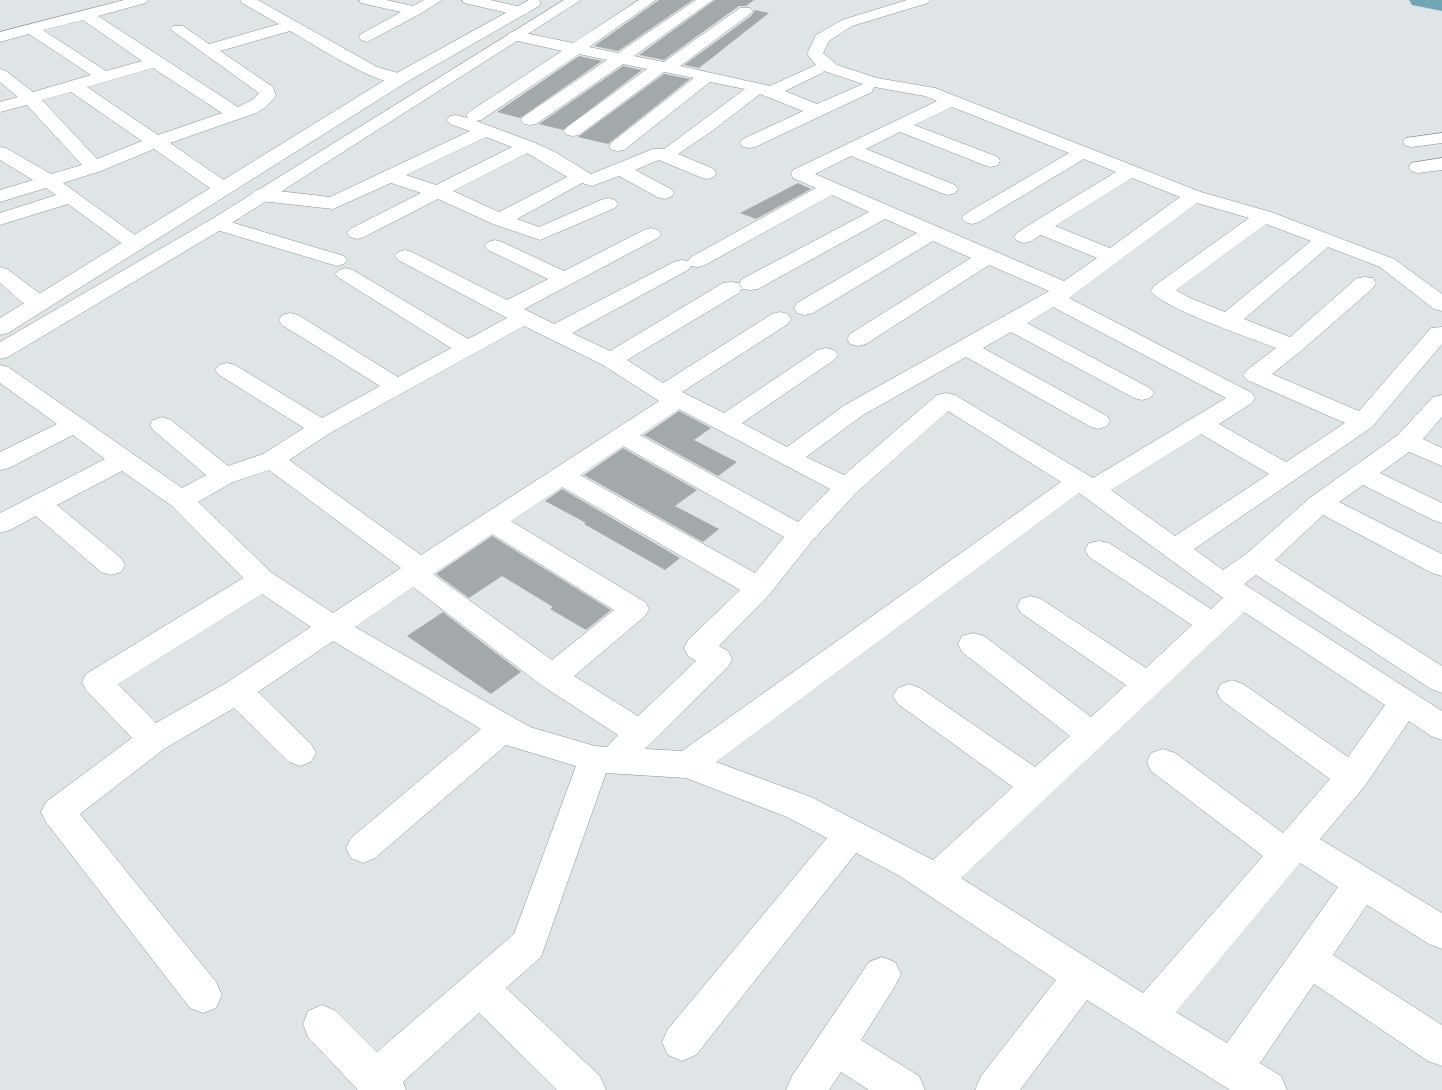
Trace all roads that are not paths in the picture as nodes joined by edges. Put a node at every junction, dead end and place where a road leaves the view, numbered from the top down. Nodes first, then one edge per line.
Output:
1 (141, 0) edge
2 (247, 0) edge
3 (269, 0) edge
4 (366, 0) edge
5 (435, 0) edge
6 (469, 0) edge
7 (539, 0) edge
8 (574, 0) edge
9 (649, 0) edge
10 (706, 0) edge
11 (923, 0) edge
12 (415, 11) junction
13 (521, 11) junction
14 (745, 11) dead end
15 (85, 14) junction
16 (290, 26) junction
17 (31, 29) junction
18 (178, 29) dead end
19 (515, 36) junction
20 (0, 37) edge
21 (367, 37) dead end
22 (208, 49) junction
23 (574, 49) junction
24 (618, 59) junction
25 (155, 62) junction
26 (663, 67) junction
27 (816, 70) dead end
28 (0, 74) edge
29 (103, 76) junction
30 (405, 76) junction
31 (707, 76) junction
32 (73, 85) junction
33 (866, 88) dead end
34 (764, 90) junction
35 (31, 99) junction
36 (951, 100) junction
37 (0, 107) edge
38 (819, 111) junction
39 (236, 114) junction
40 (456, 120) dead end
41 (530, 120) dead end
42 (481, 123) junction
43 (900, 126) junction
44 (573, 131) dead end
45 (1442, 138) edge
46 (156, 142) junction
47 (1412, 142) dead end
48 (749, 143) dead end
49 (618, 146) dead end
50 (672, 150) dead end
51 (852, 150) junction
52 (1084, 152) junction
53 (2, 155) edge
54 (529, 155) junction
55 (991, 161) dead end
56 (1442, 164) edge
57 (94, 167) junction
58 (1418, 167) dead end
59 (620, 169) junction
60 (1131, 171) junction
61 (1052, 172) junction
62 (513, 173) dead end
63 (392, 177) junction
64 (580, 177) junction
65 (50, 182) junction
66 (831, 188) junction
67 (224, 189) junction
68 (948, 189) dead end
69 (1100, 190) junction
70 (439, 192) junction
71 (664, 193) junction
72 (261, 195) junction
73 (0, 196) edge
74 (1194, 196) junction
75 (70, 197) junction
76 (460, 200) junction
77 (642, 202) dead end
78 (608, 204) dead end
79 (883, 212) junction
80 (1264, 216) junction
81 (972, 218) dead end
82 (0, 219) edge
83 (500, 220) junction
84 (217, 224) junction
85 (357, 233) dead end
86 (932, 233) junction
87 (651, 234) dead end
88 (1324, 240) junction
89 (135, 244) junction
90 (495, 246) dead end
91 (405, 256) dead end
92 (1111, 256) junction
93 (987, 257) junction
94 (0, 273) edge
95 (564, 278) junction
96 (1365, 283) dead end
97 (1060, 294) junction
98 (39, 304) junction
99 (1442, 304) edge
100 (805, 308) dead end
101 (516, 313) junction
102 (780, 319) dead end
103 (290, 320) dead end
104 (1227, 322) junction
105 (1011, 323) junction
106 (0, 328) edge
107 (554, 333) junction
108 (1439, 333) dead end
109 (858, 339) dead end
110 (1293, 346) junction
111 (468, 348) junction
112 (967, 348) junction
113 (0, 352) edge
114 (826, 355) dead end
115 (611, 360) junction
116 (227, 370) dead end
117 (0, 372) edge
118 (398, 387) junction
119 (1142, 393) dead end
120 (670, 397) junction
121 (1442, 402) edge
122 (1098, 421) dead end
123 (1363, 422) junction
124 (726, 424) junction
125 (1201, 424) junction
126 (72, 425) junction
127 (162, 425) dead end
128 (322, 428) junction
129 (622, 435) junction
130 (1407, 441) junction
131 (788, 458) junction
132 (1442, 458) edge
133 (123, 460) junction
134 (272, 460) junction
135 (0, 462) edge
136 (1287, 473) junction
137 (1362, 474) junction
138 (561, 475) junction
139 (224, 476) junction
140 (1086, 486) junction
141 (847, 487) junction
142 (180, 500) junction
143 (1320, 503) junction
144 (38, 504) junction
145 (1442, 514) edge
146 (492, 521) junction
147 (0, 524) edge
148 (801, 535) junction
149 (1098, 550) dead end
150 (1175, 550) junction
151 (1256, 561) junction
152 (111, 565) dead end
153 (1442, 566) edge
154 (416, 570) junction
155 (262, 580) junction
156 (759, 588) junction
157 (1233, 590) junction
158 (1031, 606) dead end
159 (1212, 624) junction
160 (334, 628) junction
161 (973, 644) dead end
162 (552, 677) junction
163 (1442, 681) edge
164 (1147, 684) junction
165 (237, 691) junction
166 (1232, 692) dead end
167 (909, 696) dead end
168 (1429, 713) edge
169 (505, 727) junction
170 (640, 733) junction
171 (1092, 735) junction
172 (153, 740) junction
173 (300, 753) dead end
174 (605, 760) junction
175 (1163, 762) dead end
176 (688, 765) junction
177 (1352, 777) junction
178 (1037, 786) junction
179 (852, 834) junction
180 (363, 848) dead end
181 (1291, 849) junction
182 (935, 880) junction
183 (1362, 883) junction
184 (1438, 921) edge
185 (1308, 959) junction
186 (882, 974) dead end
187 (1082, 976) junction
188 (479, 988) junction
189 (203, 995) dead end
190 (1148, 1016) junction
191 (322, 1024) dead end
192 (682, 1042) dead end
193 (835, 1046) junction
194 (1442, 1047) edge
195 (1233, 1068) junction
196 (381, 1084) edge
197 (586, 1090) edge
198 (806, 1090) edge
199 (905, 1090) edge
200 (995, 1090) edge
201 (1268, 1090) edge

1 - 15 street
2 - 16 street
3 - 30 street
4 - 12 street
5 - 12 street
6 - 13 street
7 - 13 street
8 - 19 street
9 - 23 street
10 - 24 street
11 - 36 street
12 - 21 street
13 - 30 street
14 - 26 street
15 - 17 street
15 - 25 street
16 - 22 street
16 - 30 street
17 - 20 street
17 - 29 street
18 - 22 street
19 - 23 street
19 - 72 street
22 - 39 street
23 - 24 street
23 - 42 street
24 - 26 street
24 - 41 street
25 - 29 street
25 - 39 street
26 - 31 street
26 - 44 street
27 - 34 street
28 - 35 street
29 - 32 street
30 - 67 street
31 - 34 street
31 - 49 street
32 - 35 street
32 - 46 street
33 - 38 street
34 - 38 street
34 - 50 street
35 - 37 street
35 - 57 street
36 - 43 street
36 - 52 street
38 - 48 street
39 - 46 street
40 - 42 street
42 - 54 street
42 - 63 street
43 - 51 street
43 - 55 street
45 - 47 street
46 - 57 street
46 - 67 street
51 - 66 street
51 - 68 street
52 - 60 street
52 - 61 street
53 - 65 street
54 - 64 street
54 - 70 street
56 - 58 street
57 - 65 street
59 - 64 street
59 - 71 street
59 - 71 street
60 - 69 street
60 - 74 street
61 - 69 street
61 - 81 street
62 - 76 street
63 - 70 street
63 - 72 street
64 - 83 street
65 - 73 street
65 - 75 street
66 - 79 street
66 - 107 street
67 - 89 street
69 - 92 street
70 - 76 street
70 - 85 street
71 - 77 street
72 - 84 street
74 - 80 street
74 - 92 street
75 - 82 street
75 - 89 street
76 - 83 street
78 - 83 street
79 - 86 street
79 - 115 street
80 - 88 street
80 - 104 street
84 - 111 street
84 - 113 street
86 - 93 street
86 - 100 street
87 - 95 street
88 - 99 street
88 - 104 street
89 - 98 street
90 - 95 street
91 - 101 street
92 - 97 street
93 - 97 street
93 - 109 street
94 - 98 street
95 - 101 street
96 - 110 street
97 - 105 street
97 - 125 street
98 - 106 street
101 - 107 street
101 - 111 street
102 - 120 street
103 - 118 street
104 - 110 street
105 - 112 street
105 - 119 street
107 - 115 street
108 - 123 street
110 - 123 street
111 - 118 street
112 - 122 street
112 - 131 street
114 - 124 street
115 - 120 street
116 - 128 street
117 - 126 street
118 - 128 street
120 - 124 street
120 - 129 street
121 - 130 street
123 - 136 street
124 - 131 street
125 - 136 street
125 - 140 street
126 - 133 street
126 - 135 street
127 - 139 street
128 - 134 street
129 - 138 street
129 - 148 street
130 - 132 street
130 - 137 street
131 - 141 street
133 - 142 street
133 - 144 street
134 - 139 street
134 - 154 street
136 - 150 street
137 - 143 street
137 - 145 street
138 - 146 street
138 - 156 street
139 - 142 street
140 - 141 street
140 - 150 street
140 - 176 street
141 - 148 street
142 - 155 street
143 - 151 street
143 - 153 street
144 - 147 street
144 - 152 street
146 - 154 street
146 - 162 street
148 - 156 street
149 - 159 street
150 - 157 street
151 - 157 street
151 - 163 street
154 - 160 street
154 - 162 street
155 - 160 street
155 - 172 street
156 - 170 street
157 - 159 street
157 - 168 street
158 - 164 street
159 - 164 street
160 - 165 street
160 - 169 street
161 - 171 street
162 - 170 street
164 - 171 street
165 - 172 street
165 - 173 street
166 - 177 street
167 - 178 street
168 - 177 street
169 - 174 street
169 - 180 street
170 - 174 street
171 - 178 street
172 - 189 street
174 - 176 street
174 - 188 street
175 - 181 street
176 - 179 street
177 - 181 street
178 - 182 street
179 - 182 street
179 - 192 street
181 - 183 street
181 - 190 street
182 - 187 street
183 - 184 street
183 - 185 street
185 - 194 street
185 - 195 street
186 - 193 street
187 - 190 street
187 - 200 street
188 - 196 street
188 - 197 street
190 - 195 street
191 - 196 street
193 - 198 street
193 - 199 street
195 - 201 street

